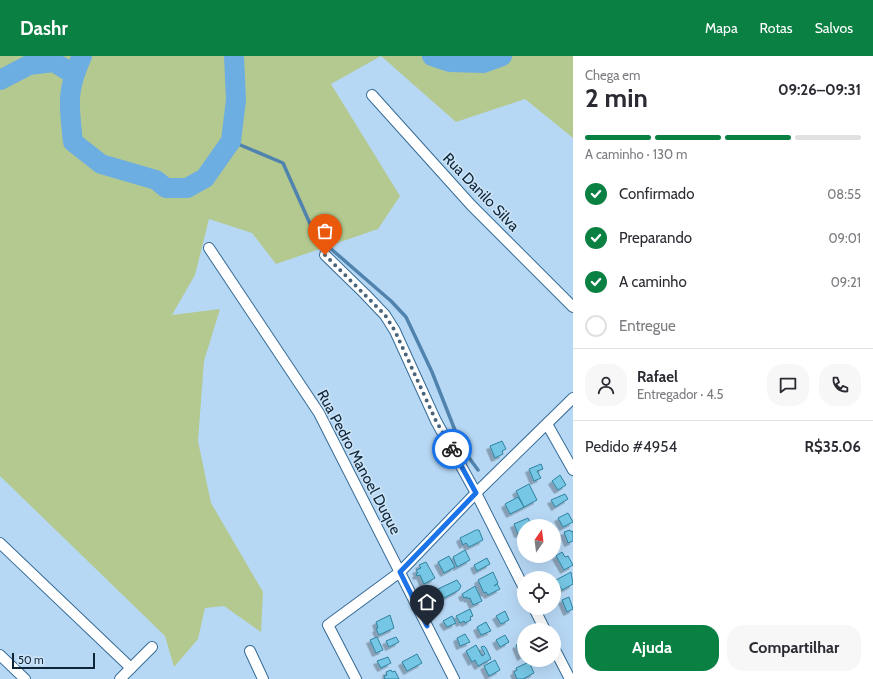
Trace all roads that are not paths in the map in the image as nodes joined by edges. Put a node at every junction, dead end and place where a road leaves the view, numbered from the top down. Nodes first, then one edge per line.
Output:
1 (372, 95) dead end
2 (209, 248) dead end
3 (325, 255) dead end
4 (573, 306) edge
5 (573, 398) edge
6 (547, 424) junction
7 (573, 470) edge
8 (476, 493) junction
9 (2, 548) edge
10 (400, 572) junction
11 (517, 574) edge
12 (152, 647) dead end
13 (250, 651) dead end
14 (0, 655) edge
15 (561, 662) edge
16 (131, 668) junction
17 (25, 679) edge
18 (120, 679) edge
19 (263, 679) edge
20 (356, 679) edge
21 (454, 679) edge
22 (570, 679) edge

1 - 4 street, Rua Danilo Silva
2 - 10 street, Rua Pedro Manoel Duque
3 - 8 street
5 - 6 street
6 - 7 street
6 - 8 street
8 - 10 street
8 - 11 street
9 - 16 street
10 - 20 street
10 - 21 street, Rua Pedro Manoel Duque
12 - 16 street
13 - 19 street
14 - 17 street
15 - 22 street
16 - 18 street

